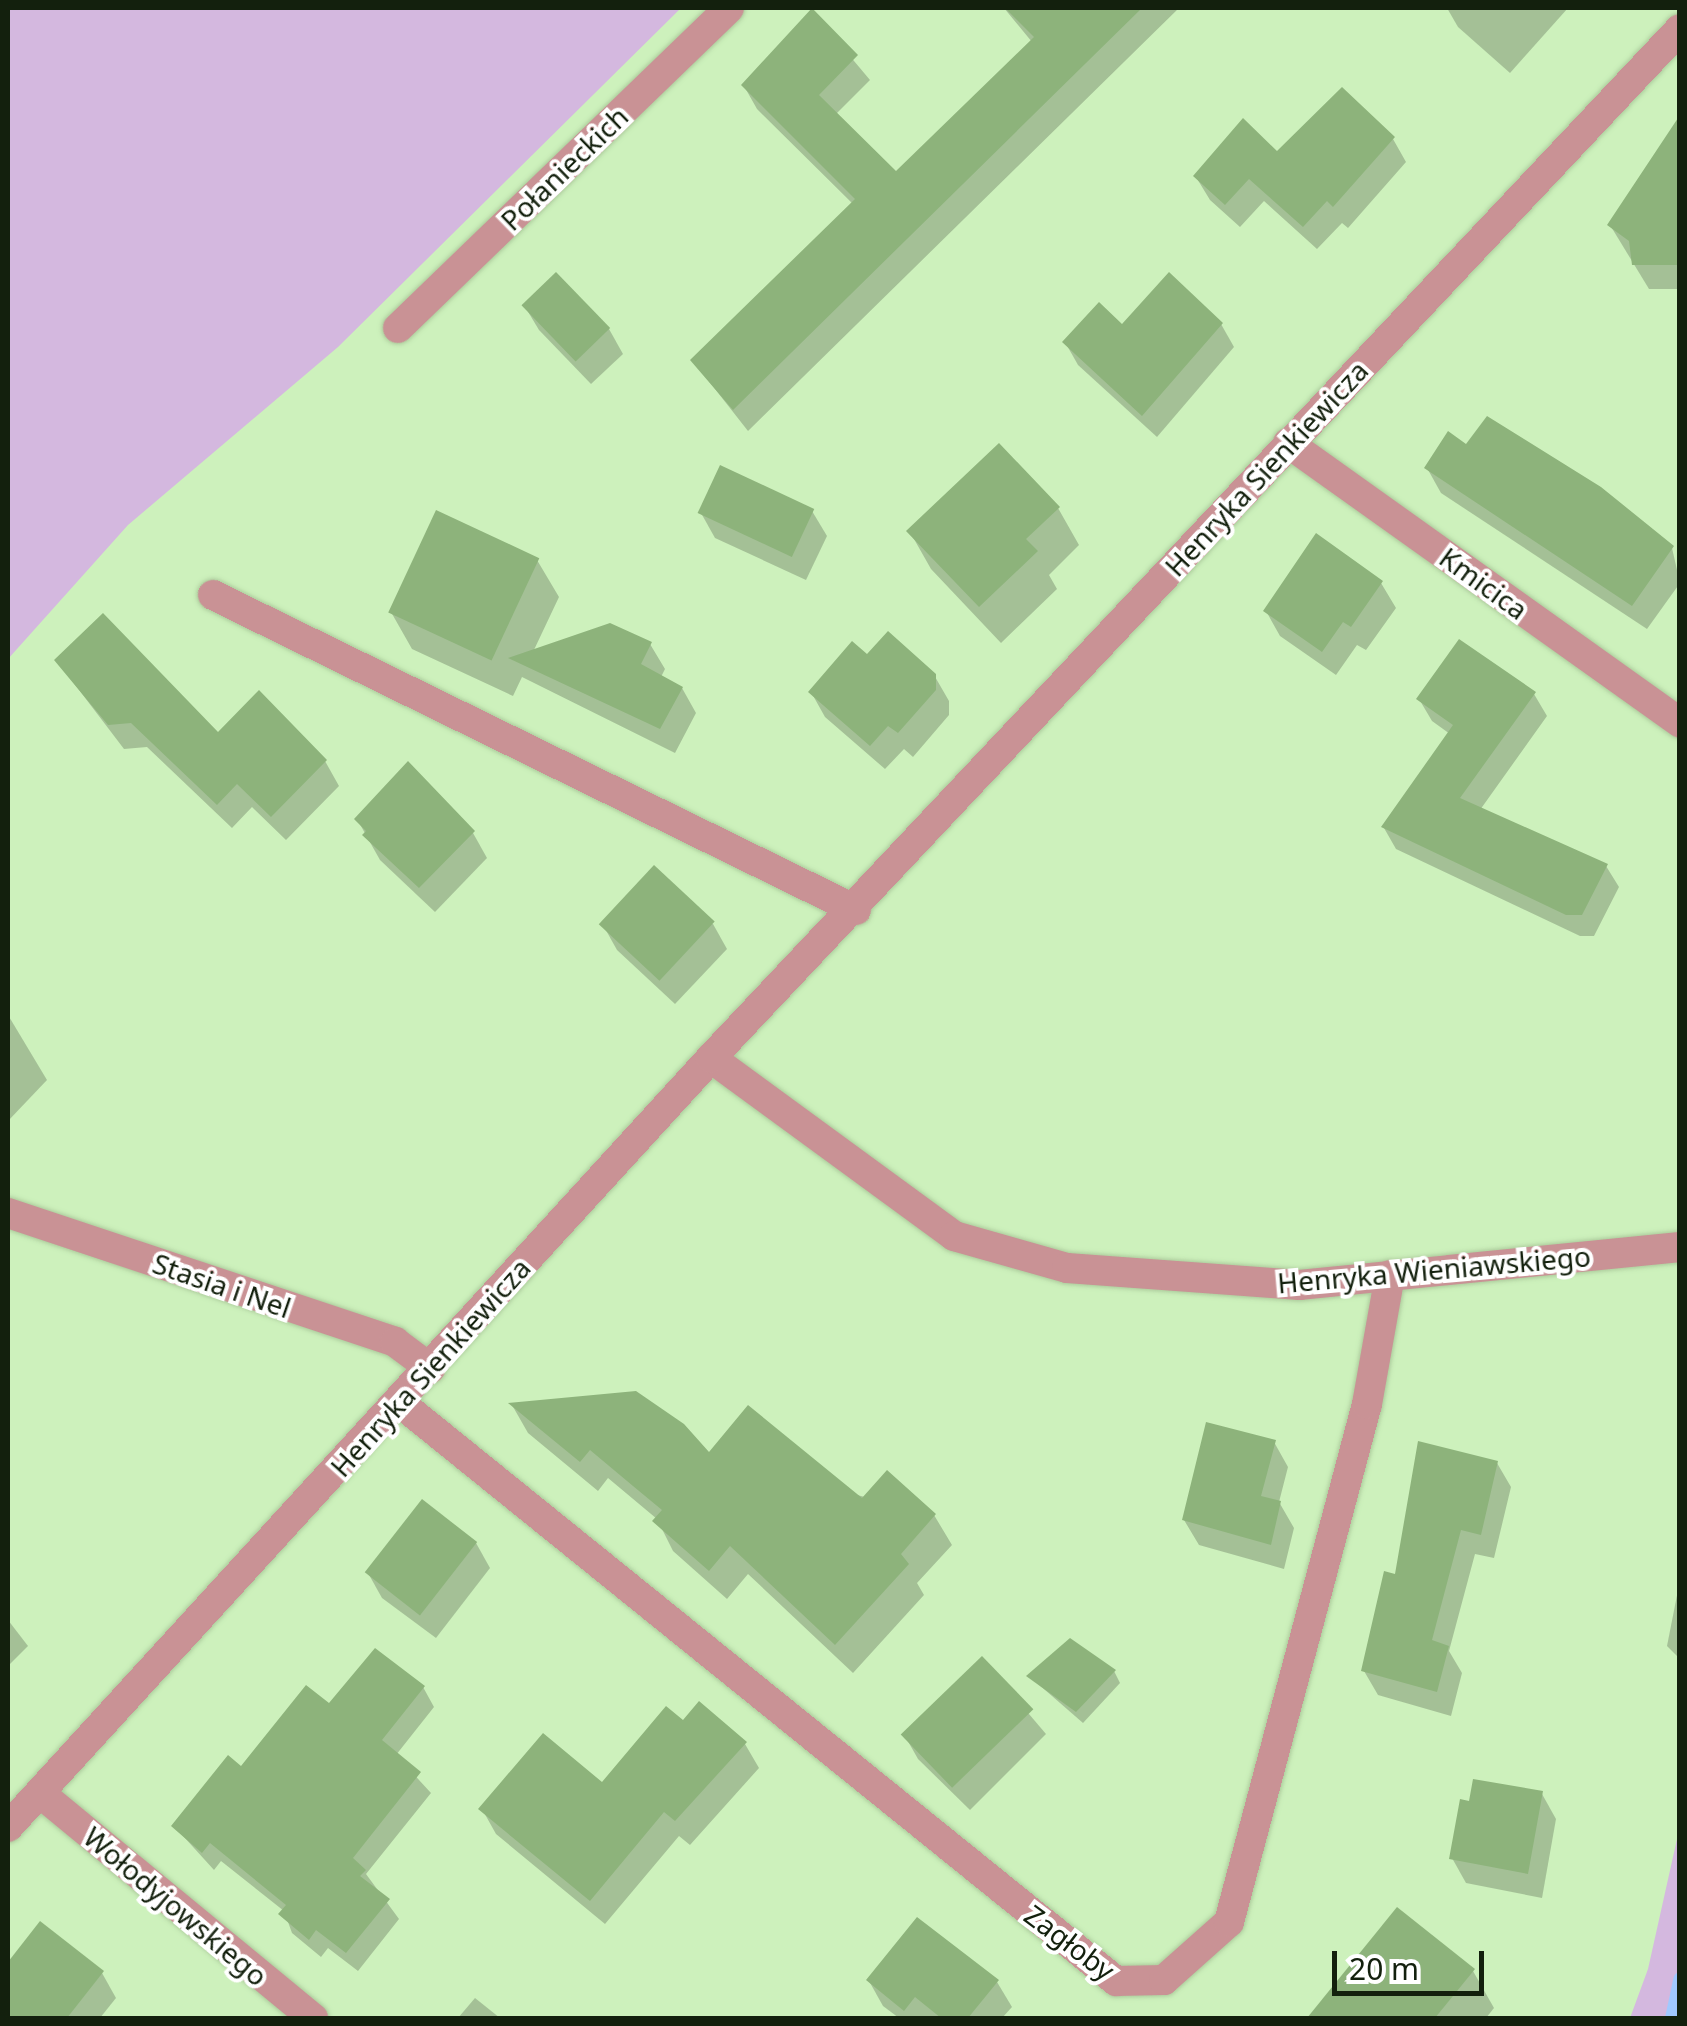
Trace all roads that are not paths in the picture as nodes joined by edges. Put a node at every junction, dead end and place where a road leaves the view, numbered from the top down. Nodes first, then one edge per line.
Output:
1 (728, 8) edge
2 (1674, 44) edge
3 (398, 328) dead end
4 (1288, 443) junction
5 (213, 594) dead end
6 (1680, 723) edge
7 (856, 910) junction
8 (712, 1058) junction
9 (8, 1213) edge
10 (1680, 1247) edge
11 (1390, 1275) junction
12 (430, 1368) junction
13 (399, 1402) junction
14 (40, 1793) junction
15 (8, 1827) edge
16 (313, 2018) edge

1 - 3 street, Połanieckich
2 - 4 street, Henryka Sienkiewicza
4 - 6 street, Kmicica
4 - 7 street, Henryka Sienkiewicza
5 - 7 street
7 - 8 street, Henryka Sienkiewicza
8 - 11 street, Henryka Wieniawskiego
8 - 12 street, Henryka Sienkiewicza
9 - 12 street, Stasia i Nel
10 - 11 street, Henryka Wieniawskiego
11 - 13 street, Zagłoby
12 - 13 street, Henryka Sienkiewicza
13 - 14 street, Henryka Sienkiewicza
14 - 15 street, Henryka Sienkiewicza
14 - 16 street, Wołodyjowskiego

